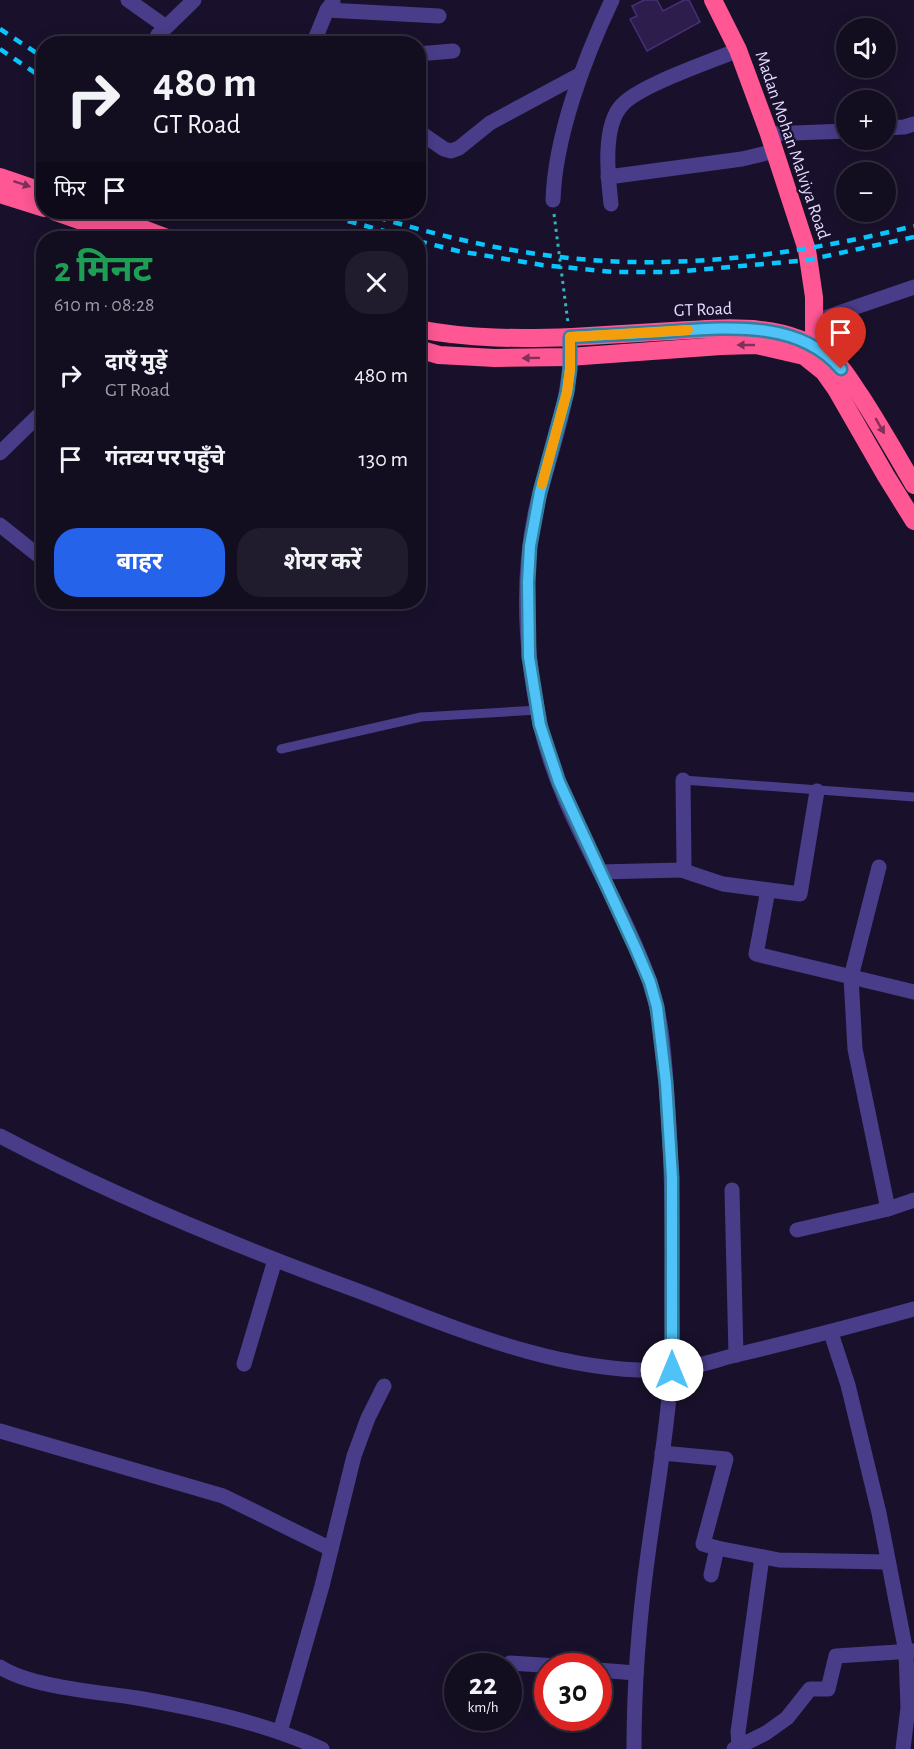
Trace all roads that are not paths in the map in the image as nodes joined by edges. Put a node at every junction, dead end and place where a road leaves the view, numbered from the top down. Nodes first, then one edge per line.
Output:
1 (128, 0) edge
2 (194, 0) edge
3 (612, 0) edge
4 (713, 0) edge
5 (331, 5) edge
6 (439, 16) dead end
7 (166, 27) junction
8 (157, 36) edge
9 (317, 36) edge
10 (738, 50) junction
11 (453, 51) dead end
12 (426, 53) edge
13 (581, 74) junction
14 (914, 124) edge
15 (896, 127) edge
16 (836, 132) edge
17 (426, 137) edge
18 (772, 142) junction
19 (0, 177) edge
20 (608, 177) junction
21 (36, 189) edge
22 (0, 194) edge
23 (553, 200) road end
24 (611, 204) dead end
25 (36, 205) edge
26 (86, 219) edge
27 (117, 219) edge
28 (114, 231) edge
29 (148, 231) edge
30 (914, 286) edge
31 (815, 321) junction
32 (426, 331) edge
33 (570, 337) junction
34 (426, 351) edge
35 (809, 351) junction
36 (569, 357) junction
37 (36, 418) edge
38 (0, 453) edge
39 (914, 484) edge
40 (914, 521) edge
41 (0, 525) edge
42 (36, 554) edge
43 (538, 710) junction
44 (281, 749) dead end
45 (683, 780) joint
46 (817, 791) junction
47 (914, 797) edge
48 (879, 867) dead end
49 (681, 870) junction
50 (600, 872) junction
51 (768, 890) junction
52 (851, 977) junction
53 (914, 992) edge
54 (0, 1136) edge
55 (732, 1190) dead end
56 (914, 1200) edge
57 (888, 1209) junction
58 (797, 1230) dead end
59 (275, 1260) junction
60 (914, 1309) edge
61 (831, 1333) junction
62 (736, 1355) junction
63 (244, 1364) dead end
64 (672, 1370) junction
65 (384, 1386) dead end
66 (0, 1431) edge
67 (662, 1453) junction
68 (717, 1548) junction
69 (331, 1549) junction
70 (762, 1557) junction
71 (888, 1562) junction
72 (711, 1575) dead end
73 (910, 1651) edge
74 (0, 1667) edge
75 (612, 1671) edge
76 (636, 1673) junction
77 (280, 1732) junction
78 (736, 1747) edge
79 (322, 1749) edge
80 (634, 1749) edge
81 (903, 1749) edge

1 - 7 street
2 - 7 street
3 - 13 street
4 - 10 highway, Madan Mohan Malviya Road
5 - 6 street
5 - 9 street
7 - 8 street
10 - 18 highway, Madan Mohan Malviya Road
10 - 20 street
11 - 12 street
13 - 17 street
13 - 23 street
14 - 15 street
16 - 18 street
18 - 20 street
18 - 31 highway, Madan Mohan Malviya Road
19 -> 21 highway
20 - 24 street
22 - 25 highway
26 - 28 highway
27 - 29 highway
30 - 31 street
31 - 35 highway, Madan Mohan Malviya Road
32 - 33 highway, GT Road
33 - 35 highway, GT Road
33 - 36 street
36 -> 34 highway, GT Road
35 -> 36 highway, GT Road
35 -> 39 highway, GT Road
35 - 40 highway
36 - 43 street
37 - 38 street
41 - 42 street
43 - 44 lane
43 - 50 street
45 - 46 lane
45 - 49 street
46 - 47 lane
46 - 51 street
48 - 52 street
49 - 50 street
49 - 51 street
50 - 64 street
51 - 52 street
52 - 53 street
52 - 57 street
54 - 59 street
55 - 62 street
56 - 57 street
57 - 58 street
59 - 63 street
59 - 64 street
60 - 61 street
61 - 62 street
61 - 71 street
62 - 64 street
64 - 67 street
65 - 69 street
66 - 69 street
67 - 68 street
67 - 76 street
68 - 70 street
68 - 72 street
69 - 77 street
70 - 71 street
70 - 78 street
71 - 73 street
73 - 78 street
73 - 81 street
74 - 77 street
75 - 76 street
76 - 80 street
77 - 79 street

